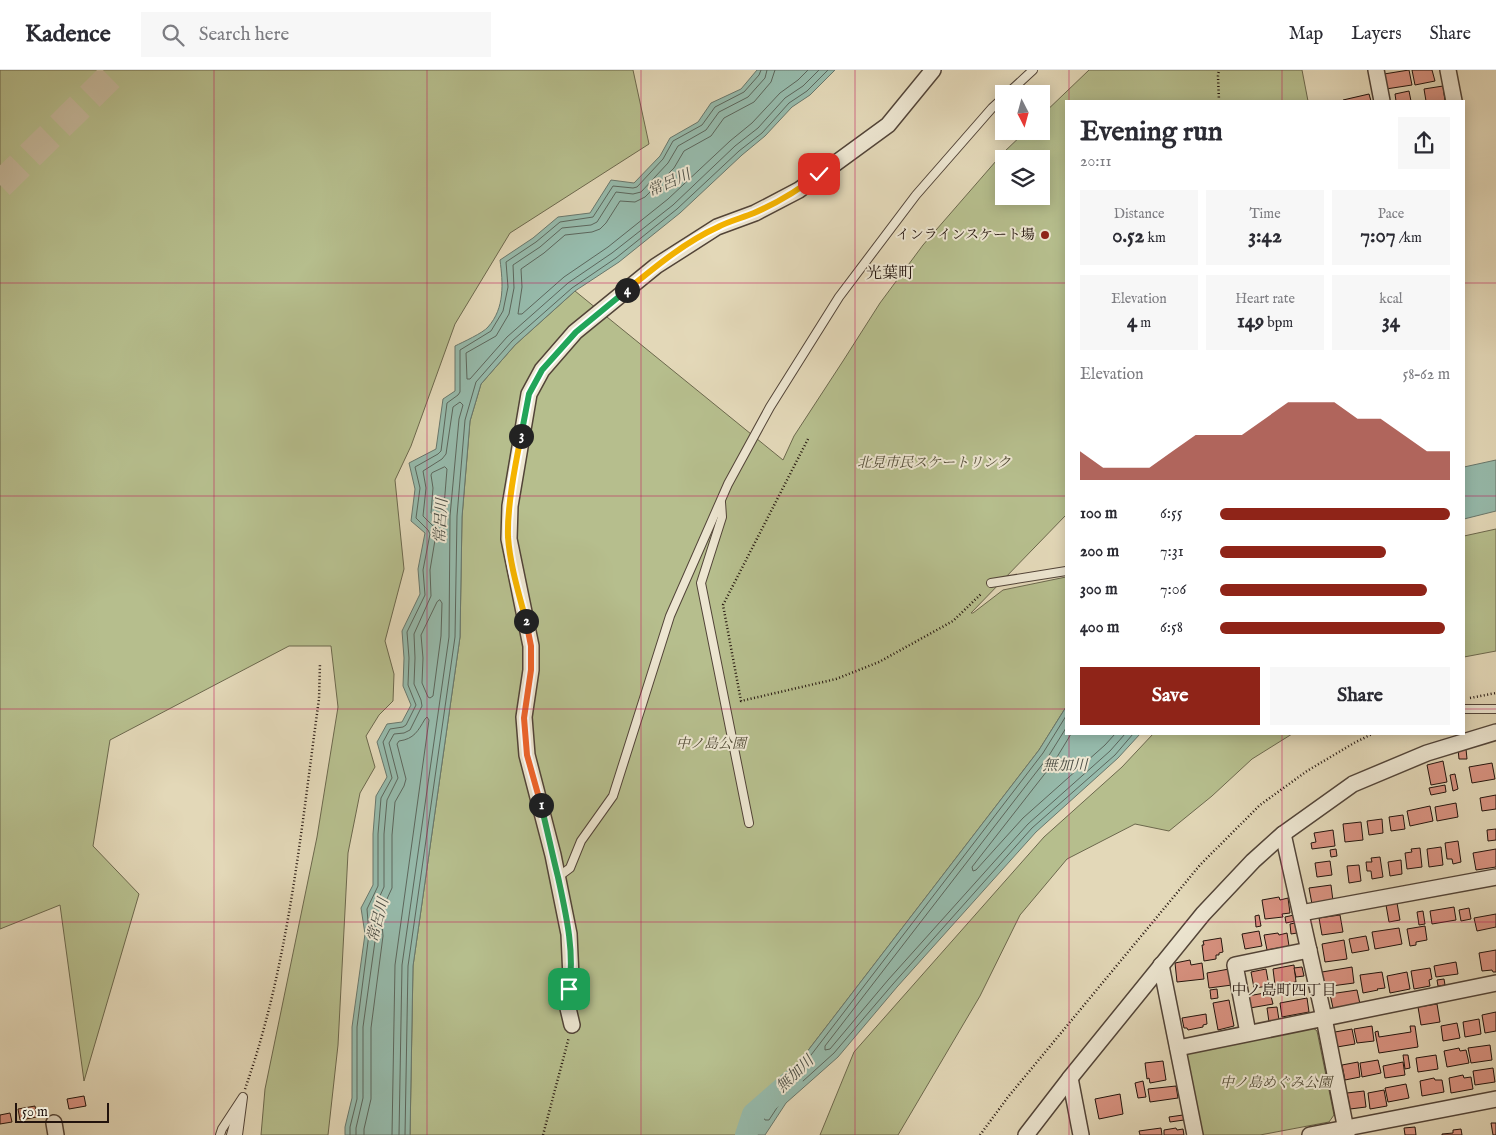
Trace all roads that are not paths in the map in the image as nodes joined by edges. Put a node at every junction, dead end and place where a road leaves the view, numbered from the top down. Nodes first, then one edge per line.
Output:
1 (933, 70) edge
2 (1033, 70) edge
3 (1376, 70) edge
4 (1448, 70) edge
5 (1017, 85) edge
6 (1382, 100) edge
7 (1454, 100) edge
8 (995, 105) edge
9 (721, 500) junction
10 (1065, 571) edge
11 (991, 583) dead end
12 (1496, 709) edge
13 (1465, 710) edge
14 (1496, 732) edge
15 (748, 823) dead end
16 (1283, 834) junction
17 (558, 877) junction
18 (1496, 877) edge
19 (1301, 913) junction
20 (1309, 950) junction
21 (1161, 965) junction
22 (1496, 983) edge
23 (1324, 1018) junction
24 (572, 1025) road end
25 (1248, 1033) junction
26 (1178, 1048) junction
27 (1070, 1078) junction
28 (242, 1097) junction
29 (1496, 1099) edge
30 (1346, 1131) edge
31 (220, 1135) edge
32 (231, 1135) edge
33 (238, 1135) edge
34 (1026, 1135) edge
35 (1081, 1135) edge
36 (1195, 1135) edge
37 (1310, 1135) edge

1 - 17 street
2 - 5 lane
3 - 6 street
4 - 7 street
8 - 9 lane
9 - 15 lane
9 - 17 lane
10 - 11 lane
12 - 13 lane
14 - 16 street
16 - 19 street
16 - 21 street
17 - 24 street
18 - 19 street
19 - 20 street
20 - 23 street
20 - 25 street
21 - 26 street
21 - 27 street
22 - 23 street
23 - 25 street
23 - 30 street
25 - 26 street
26 - 36 street
27 - 34 street
27 - 35 street
28 - 31 lane
28 - 32 lane
28 - 33 lane
29 - 30 street
30 - 37 street

